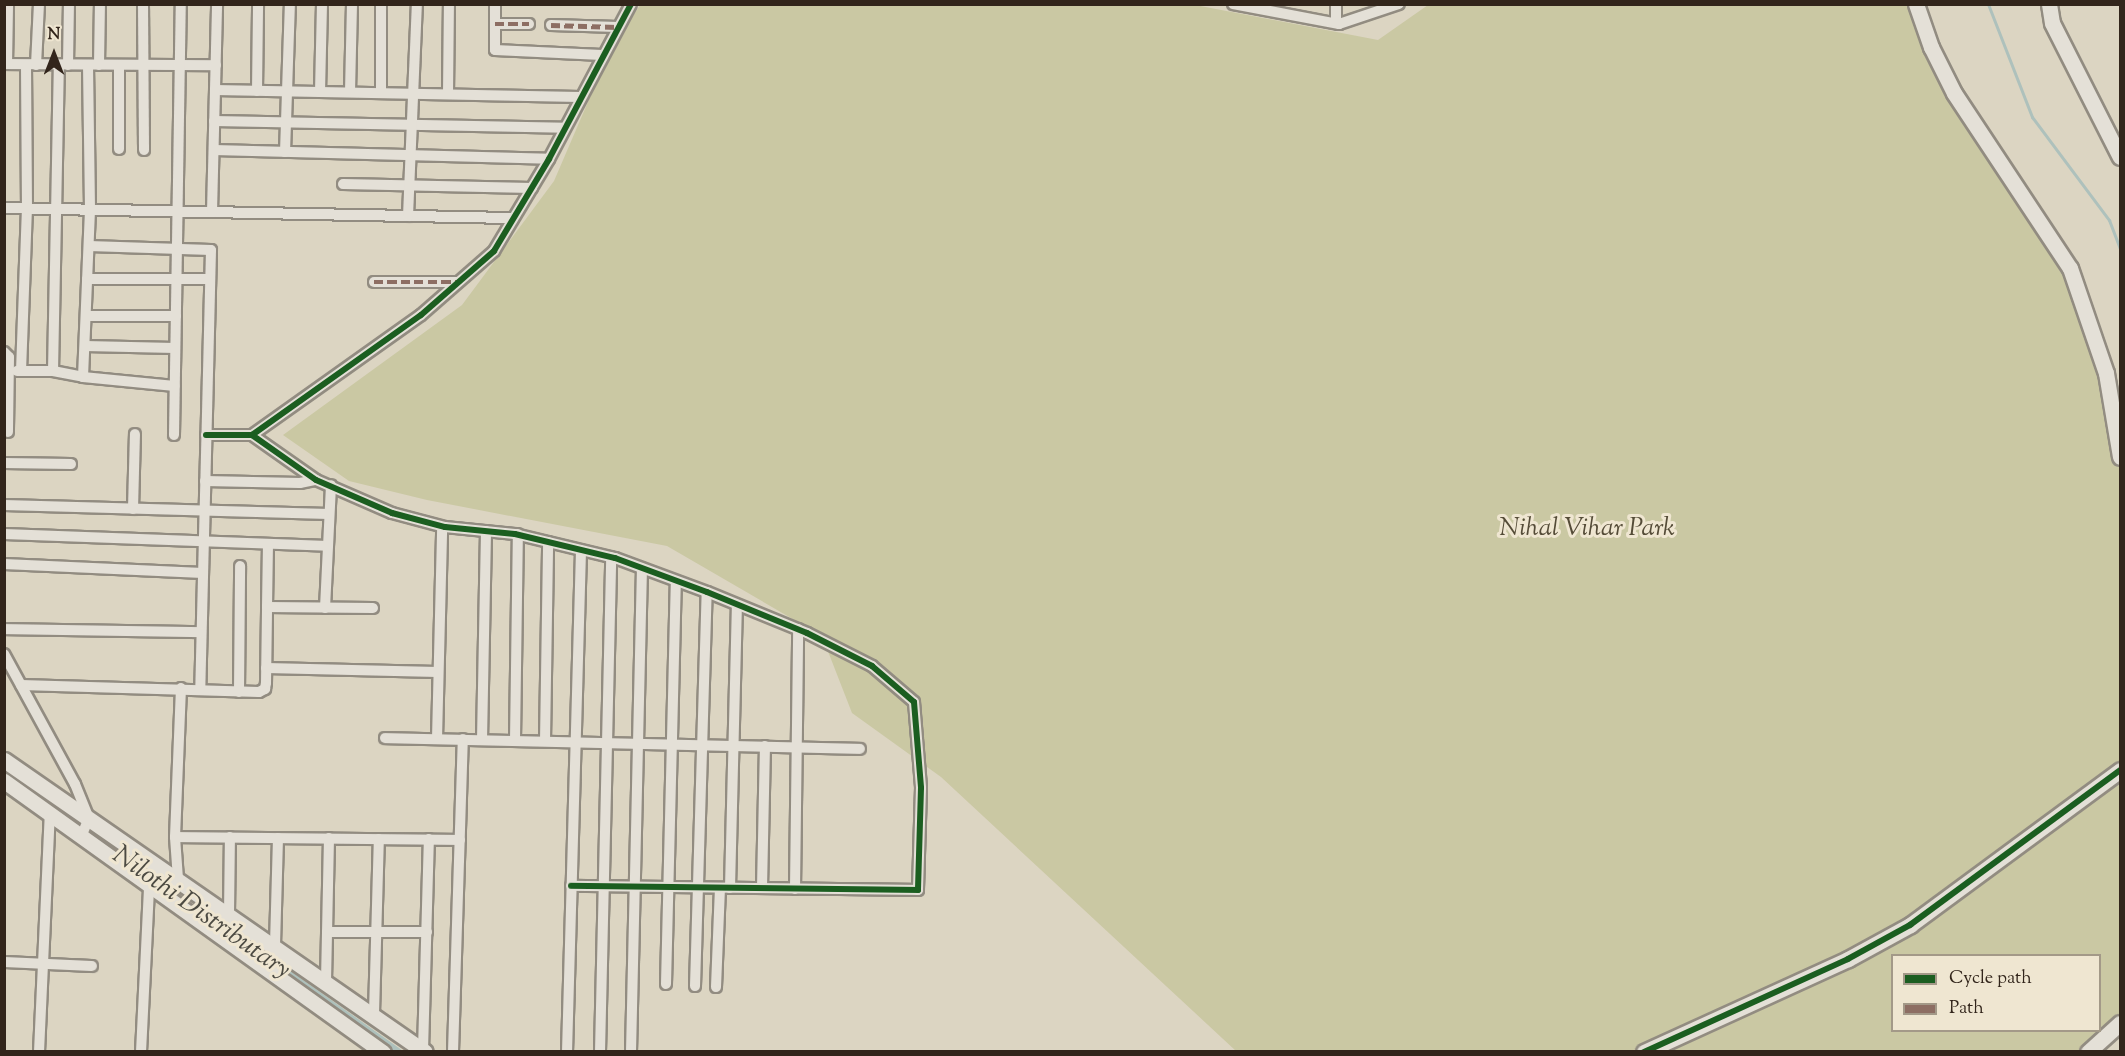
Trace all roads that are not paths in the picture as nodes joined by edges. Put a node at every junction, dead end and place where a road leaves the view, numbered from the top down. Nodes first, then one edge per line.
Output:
1 (8, 4) edge
2 (39, 4) edge
3 (69, 4) edge
4 (100, 4) edge
5 (143, 4) edge
6 (181, 4) edge
7 (217, 4) edge
8 (258, 4) edge
9 (290, 4) edge
10 (322, 4) edge
11 (352, 4) edge
12 (381, 4) edge
13 (417, 4) edge
14 (449, 4) edge
15 (495, 4) edge
16 (631, 4) edge
17 (1303, 4) edge
18 (1336, 4) edge
19 (1366, 4) edge
20 (1916, 4) edge
21 (2049, 4) edge
22 (1239, 5) edge
23 (1398, 5) edge
24 (1274, 8) edge
25 (1365, 17) junction
26 (1303, 18) junction
27 (1336, 23) junction
28 (495, 24) junction
29 (529, 24) dead end
30 (551, 25) dead end
31 (618, 27) junction
32 (602, 55) junction
33 (6, 64) edge
34 (31, 65) junction
35 (63, 65) junction
36 (94, 65) junction
37 (120, 65) junction
38 (142, 65) junction
39 (179, 65) junction
40 (216, 65) junction
41 (214, 90) junction
42 (257, 90) junction
43 (289, 91) junction
44 (320, 92) junction
45 (350, 92) junction
46 (381, 93) junction
47 (414, 93) junction
48 (448, 94) junction
49 (580, 97) junction
50 (214, 121) junction
51 (288, 122) junction
52 (413, 124) junction
53 (565, 128) junction
54 (120, 149) dead end
55 (144, 150) dead end
56 (214, 150) junction
57 (285, 152) junction
58 (412, 155) junction
59 (2121, 157) edge
60 (549, 159) junction
61 (343, 184) dead end
62 (410, 186) junction
63 (532, 188) junction
64 (4, 208) edge
65 (27, 209) junction
66 (57, 209) junction
67 (90, 210) junction
68 (178, 211) junction
69 (212, 212) junction
70 (408, 216) junction
71 (513, 218) junction
72 (89, 246) junction
73 (177, 250) junction
74 (87, 279) junction
75 (177, 279) junction
76 (210, 279) junction
77 (374, 282) dead end
78 (458, 282) junction
79 (86, 316) junction
80 (176, 316) junction
81 (85, 346) junction
82 (176, 348) junction
83 (4, 352) edge
84 (6, 371) edge
85 (21, 371) junction
86 (53, 371) junction
87 (83, 377) junction
88 (175, 386) junction
89 (8, 432) dead end
90 (135, 434) dead end
91 (174, 435) dead end
92 (206, 435) junction
93 (252, 435) junction
94 (2121, 457) edge
95 (4, 463) edge
96 (71, 464) dead end
97 (316, 480) junction
98 (205, 481) junction
99 (331, 485) junction
100 (4, 505) edge
101 (133, 509) junction
102 (204, 511) junction
103 (329, 514) junction
104 (442, 526) junction
105 (486, 531) junction
106 (4, 534) edge
107 (518, 534) junction
108 (204, 541) junction
109 (548, 542) junction
110 (268, 544) junction
111 (328, 546) junction
112 (581, 550) junction
113 (611, 557) junction
114 (4, 564) edge
115 (240, 566) dead end
116 (642, 568) junction
117 (203, 573) junction
118 (676, 581) junction
119 (707, 592) junction
120 (737, 605) junction
121 (267, 607) junction
122 (325, 608) junction
123 (374, 608) dead end
124 (4, 629) edge
125 (798, 629) junction
126 (201, 632) junction
127 (4, 654) edge
128 (266, 668) junction
129 (438, 672) junction
130 (21, 685) junction
131 (181, 688) junction
132 (200, 688) junction
133 (239, 692) junction
134 (385, 738) dead end
135 (437, 739) junction
136 (463, 739) junction
137 (482, 740) junction
138 (515, 741) junction
139 (545, 741) junction
140 (576, 742) junction
141 (606, 743) junction
142 (638, 743) junction
143 (669, 744) junction
144 (705, 745) junction
145 (734, 746) junction
146 (765, 746) junction
147 (795, 747) junction
148 (860, 749) dead end
149 (4, 760) edge
150 (2121, 770) edge
151 (4, 782) edge
152 (50, 814) junction
153 (86, 828) junction
154 (175, 837) junction
155 (230, 837) junction
156 (278, 838) junction
157 (329, 838) junction
158 (379, 839) junction
159 (429, 839) junction
160 (460, 840) junction
161 (149, 886) junction
162 (571, 886) junction
163 (604, 886) junction
164 (634, 887) junction
165 (667, 887) junction
166 (698, 887) junction
167 (725, 888) junction
168 (762, 888) junction
169 (795, 889) junction
170 (173, 890) junction
171 (229, 914) junction
172 (327, 932) junction
173 (378, 932) junction
174 (427, 932) junction
175 (275, 945) junction
176 (4, 962) edge
177 (43, 964) junction
178 (92, 966) dead end
179 (326, 981) junction
180 (666, 984) dead end
181 (695, 986) dead end
182 (716, 987) dead end
183 (374, 1013) junction
184 (2121, 1023) edge
185 (424, 1051) edge
186 (39, 1052) edge
187 (141, 1052) edge
188 (383, 1052) edge
189 (453, 1052) edge
190 (567, 1052) edge
191 (600, 1052) edge
192 (631, 1052) edge
193 (1644, 1052) edge
194 (2088, 1052) edge

1 - 33 street
2 - 34 street
3 - 35 street
4 - 36 street
5 - 38 street
6 - 39 street
7 - 40 street
8 - 42 street
9 - 43 street
10 - 44 street
11 - 45 street
12 - 46 street
13 - 47 street
14 - 48 street
15 - 28 street
16 - 31 street
17 - 26 street
18 - 27 street
19 - 25 street
20 - 94 street
21 - 59 street
22 - 24 street
23 - 25 street
24 - 26 street
25 - 27 street
26 - 27 street
28 - 29 street
28 - 32 street
30 - 31 street
31 - 32 street
32 - 49 street
33 - 34 street
34 - 35 street
34 - 65 street
35 - 36 street
35 - 66 street
36 - 37 street
36 - 67 street
37 - 38 street
37 - 54 street
38 - 39 street
38 - 55 street
39 - 40 street
39 - 68 street
40 - 41 street
41 - 42 street
41 - 50 street
42 - 43 street
43 - 44 street
43 - 51 street
44 - 45 street
45 - 46 street
46 - 47 street
47 - 48 street
47 - 52 street
48 - 49 street
49 - 53 street
50 - 51 street
50 - 56 street
51 - 52 street
51 - 57 street
52 - 53 street
52 - 58 street
53 - 60 street
56 - 57 street
56 - 69 street
57 - 58 street
58 - 60 street
58 - 62 street
60 - 63 street
61 - 62 street
62 - 63 street
62 - 70 street
63 - 71 street
64 - 65 street
65 - 66 street
65 - 85 street
66 - 67 street
66 - 86 street
67 - 68 street
67 - 72 street
68 - 69 street
68 - 73 street
69 - 70 street
70 - 71 street
71 - 78 street
72 - 73 street
72 - 74 street
73 - 75 street
73 - 76 street
74 - 75 street
74 - 79 street
75 - 76 street
75 - 80 street
76 - 92 street
77 - 78 street
78 - 93 street
79 - 80 street
79 - 81 street
80 - 82 street
81 - 82 street
81 - 87 street
82 - 88 street
83 - 84 street
84 - 85 street
84 - 89 street
85 - 86 street
86 - 87 street
87 - 88 street
88 - 91 street
90 - 101 street
92 - 93 street
92 - 98 street
93 - 97 street
95 - 96 street
97 - 98 street
97 - 99 street
98 - 102 street
99 - 103 street
99 - 104 street
100 - 101 street
101 - 102 street
102 - 103 street
102 - 108 street
103 - 111 street
104 - 105 street
104 - 129 street
105 - 107 street
105 - 137 street
106 - 108 street
107 - 109 street
107 - 138 street
108 - 110 street
108 - 117 street
109 - 112 street
109 - 139 street
110 - 111 street
110 - 121 street
111 - 122 street
112 - 113 street
112 - 140 street
113 - 116 street
113 - 141 street
114 - 117 street
115 - 133 street
116 - 118 street
116 - 142 street
117 - 126 street
118 - 119 street
118 - 143 street
119 - 120 street
119 - 144 street
120 - 125 street
120 - 145 street
121 - 122 street
121 - 128 street
122 - 123 street
124 - 126 street
125 - 147 street
125 - 169 street
126 - 132 street
127 - 130 street
128 - 129 street
128 - 133 street
129 - 135 street
130 - 131 street
130 - 153 street
131 - 132 street
131 - 154 street
132 - 133 street
134 - 135 street
135 - 136 street
136 - 137 street
136 - 160 street
137 - 138 street
138 - 139 street
139 - 140 street
140 - 141 street
140 - 162 street
141 - 142 street
141 - 163 street
142 - 143 street
142 - 164 street
143 - 144 street
143 - 165 street
144 - 145 street
144 - 166 street
145 - 146 street
145 - 167 street
146 - 147 street
146 - 168 street
147 - 148 street
147 - 169 street
149 - 153 street
150 - 193 street
151 - 152 street
152 - 153 street
152 - 177 street
153 - 161 street
153 - 170 street
154 - 155 street
154 - 170 street
155 - 156 street
155 - 171 street
156 - 157 street
156 - 175 street
157 - 158 street
157 - 172 street
158 - 159 street
158 - 173 street
159 - 160 street
159 - 174 street
160 - 189 street
161 - 170 street
161 - 187 street
162 - 163 street
162 - 190 street
163 - 164 street
163 - 191 street
164 - 165 street
164 - 192 street
165 - 166 street
165 - 180 street
166 - 167 street
166 - 181 street
167 - 168 street
167 - 182 street
168 - 169 street
170 - 171 street
170 - 188 street
171 - 175 street
172 - 173 street
172 - 179 street
173 - 174 street
173 - 183 street
174 - 185 street
175 - 179 street
176 - 177 street
177 - 178 street
177 - 186 street
179 - 183 street
183 - 185 street
184 - 194 street

